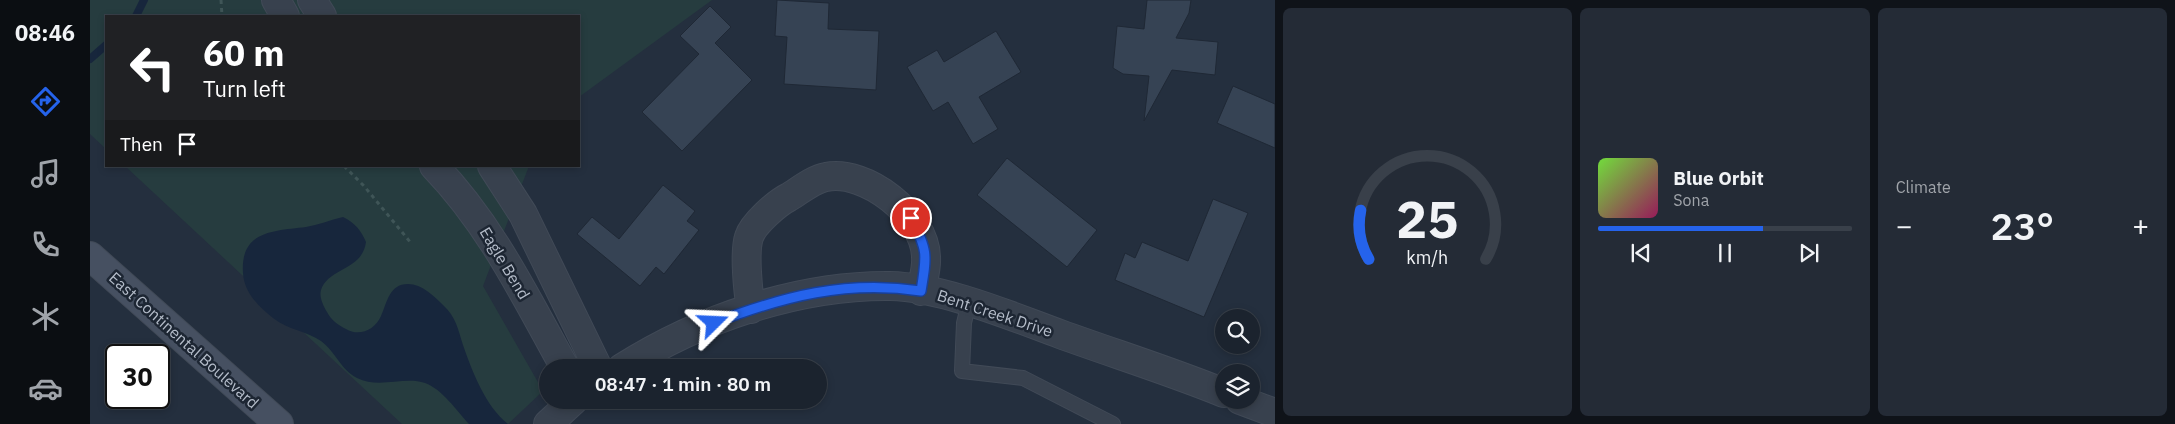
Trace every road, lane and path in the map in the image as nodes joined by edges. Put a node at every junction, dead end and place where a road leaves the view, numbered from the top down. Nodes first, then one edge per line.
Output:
1 (221, 0) edge
2 (276, 0) edge
3 (312, 0) edge
4 (222, 15) edge
5 (284, 15) edge
6 (321, 15) edge
7 (345, 167) edge
8 (435, 167) edge
9 (493, 167) edge
10 (411, 244) dead end
11 (90, 256) edge
12 (921, 291) junction
13 (969, 302) junction
14 (751, 309) junction
15 (560, 359) edge
16 (594, 359) edge
17 (636, 359) edge
18 (1215, 390) edge
19 (1260, 407) edge
20 (564, 409) edge
21 (1275, 413) edge
22 (279, 424) edge
23 (548, 424) edge
24 (1113, 424) edge

1 - 4 path
2 - 5 street
3 - 6 street
7 - 10 path
8 - 15 street, Eagle Bend
9 - 16 street, Eagle Bend
11 - 22 main road, East Continental Boulevard
12 - 13 street, Bent Creek Drive
12 - 14 street, Bent Creek Drive
12 - 14 street
13 - 18 street, Bent Creek Drive
13 - 24 lane
14 - 17 street, Bent Creek Drive
19 - 21 street
20 - 23 street

